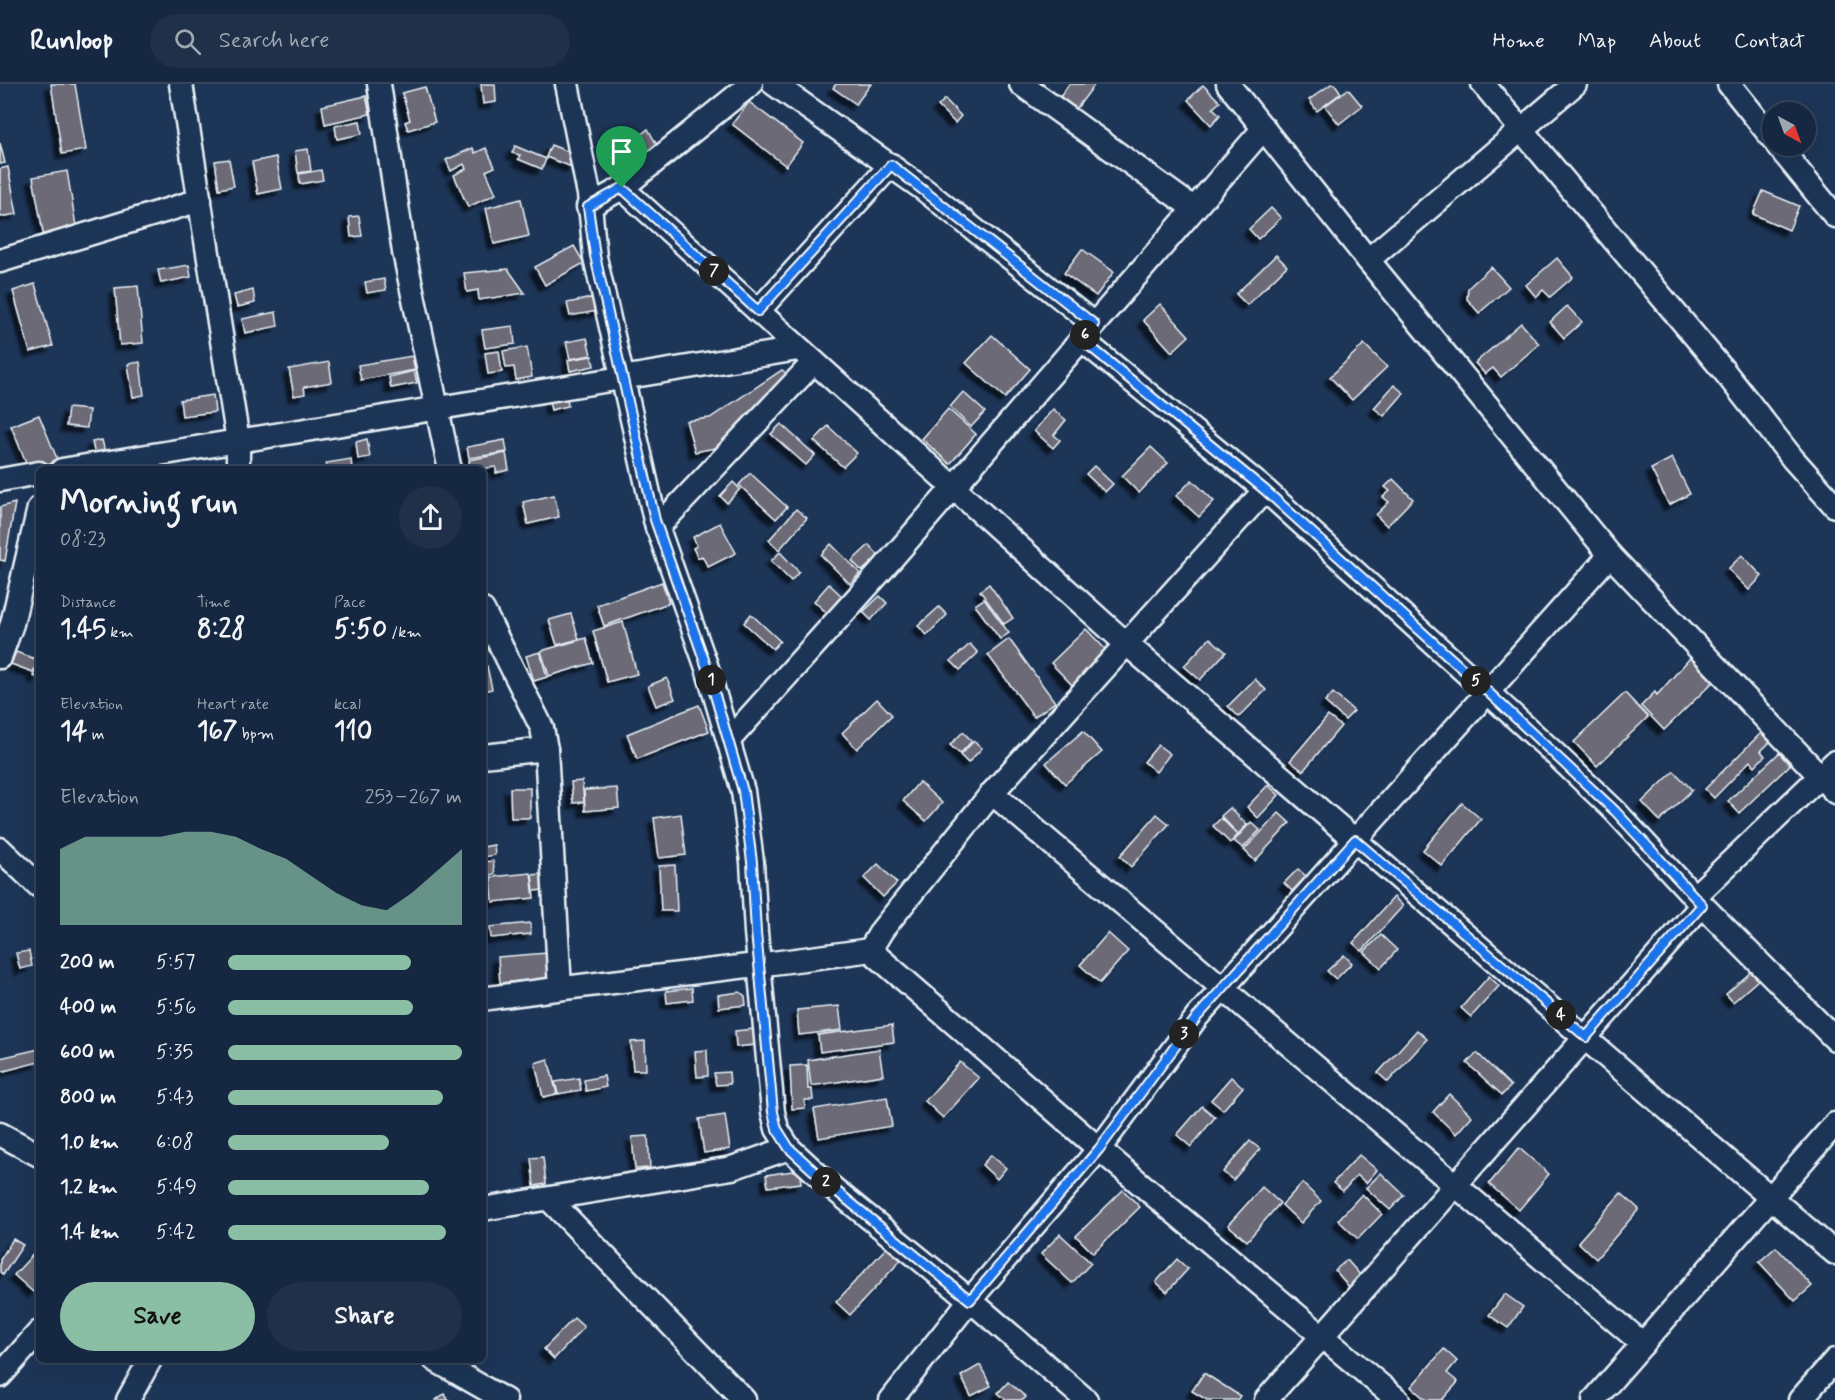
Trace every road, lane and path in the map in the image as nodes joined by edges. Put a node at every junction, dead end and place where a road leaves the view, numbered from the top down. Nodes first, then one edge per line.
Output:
1 (181, 84) edge
2 (379, 84) edge
3 (567, 84) edge
4 (751, 84) edge
5 (774, 84) edge
6 (1021, 84) edge
7 (1228, 84) edge
8 (1483, 84) edge
9 (1575, 84) edge
10 (1729, 84) edge
11 (1762, 125) edge
12 (1264, 128) junction
13 (1522, 129) junction
14 (1786, 156) edge
15 (891, 165) junction
16 (622, 188) junction
17 (200, 200) junction
18 (588, 207) junction
19 (1193, 208) junction
20 (1835, 216) edge
21 (1368, 260) junction
22 (0, 261) edge
23 (758, 311) junction
24 (1088, 332) junction
25 (806, 355) junction
26 (623, 378) junction
27 (438, 408) junction
28 (238, 441) junction
29 (86, 466) edge
30 (238, 466) edge
31 (449, 466) edge
32 (36, 474) edge
33 (0, 480) edge
34 (953, 488) junction
35 (1265, 490) junction
36 (1835, 506) edge
37 (36, 521) edge
38 (657, 528) junction
39 (1610, 555) junction
40 (486, 616) edge
41 (1127, 644) junction
42 (0, 657) edge
43 (1488, 692) junction
44 (729, 740) junction
45 (546, 749) junction
46 (486, 756) edge
47 (1830, 777) edge
48 (992, 793) junction
49 (1355, 840) junction
50 (0, 849) edge
51 (36, 883) edge
52 (1698, 901) junction
53 (870, 950) junction
54 (760, 966) junction
55 (560, 988) junction
56 (1222, 988) junction
57 (486, 999) edge
58 (1586, 1037) junction
59 (1835, 1039) edge
60 (1835, 1124) edge
61 (0, 1134) edge
62 (789, 1148) junction
63 (1099, 1149) junction
64 (36, 1153) edge
65 (1455, 1185) junction
66 (1771, 1197) junction
67 (549, 1199) junction
68 (486, 1209) edge
69 (1835, 1253) edge
70 (970, 1300) junction
71 (36, 1335) edge
72 (1322, 1336) junction
73 (1643, 1344) junction
74 (1835, 1360) edge
75 (148, 1363) edge
76 (440, 1363) edge
77 (5, 1364) edge
78 (128, 1400) edge
79 (505, 1400) edge
80 (744, 1400) edge
81 (891, 1400) edge
82 (1086, 1400) edge
83 (1266, 1400) edge
84 (1398, 1400) edge
85 (1594, 1400) edge
86 (1800, 1400) edge

1 - 17 street
2 - 27 street
3 - 18 street
4 - 16 street
5 - 15 street
6 - 19 street
7 - 12 street
8 - 13 street
9 - 13 street
10 - 11 street
12 - 19 street
12 - 21 street
13 - 21 street
13 - 36 street
14 - 20 street
15 - 23 street
15 - 24 street
16 - 18 street
16 - 23 street
17 - 22 street
17 - 28 street
18 - 26 street
19 - 24 street
21 - 39 street
23 - 25 street
24 - 34 street
24 - 35 street
25 - 26 street
25 - 34 street
25 - 38 street
26 - 27 street
26 - 38 street
27 - 28 street
27 - 31 street
28 - 29 street
28 - 30 street
32 - 33 street
34 - 41 street
34 - 44 street
35 - 41 street
35 - 43 street
37 - 42 street
38 - 44 street
39 - 43 street
39 - 47 street
40 - 45 street
41 - 48 street
41 - 49 street
43 - 49 street
43 - 52 street
44 - 54 street
45 - 46 street
45 - 55 street
47 - 52 street
48 - 53 street
48 - 56 street
49 - 56 street
49 - 58 street
50 - 51 street
52 - 58 street
52 - 59 street
53 - 54 street
53 - 63 street
54 - 55 street
54 - 62 street
55 - 57 street
56 - 63 street
56 - 65 street
58 - 65 street
58 - 66 street
60 - 66 street
61 - 64 street
62 - 67 street
62 - 70 street
63 - 70 street
63 - 72 street
65 - 72 street
65 - 73 street
66 - 69 street
66 - 73 street
67 - 68 street
67 - 80 street
70 - 81 street
70 - 82 street
71 - 77 street
72 - 83 street
72 - 84 street
73 - 85 street
74 - 86 street
75 - 78 street
76 - 79 street

